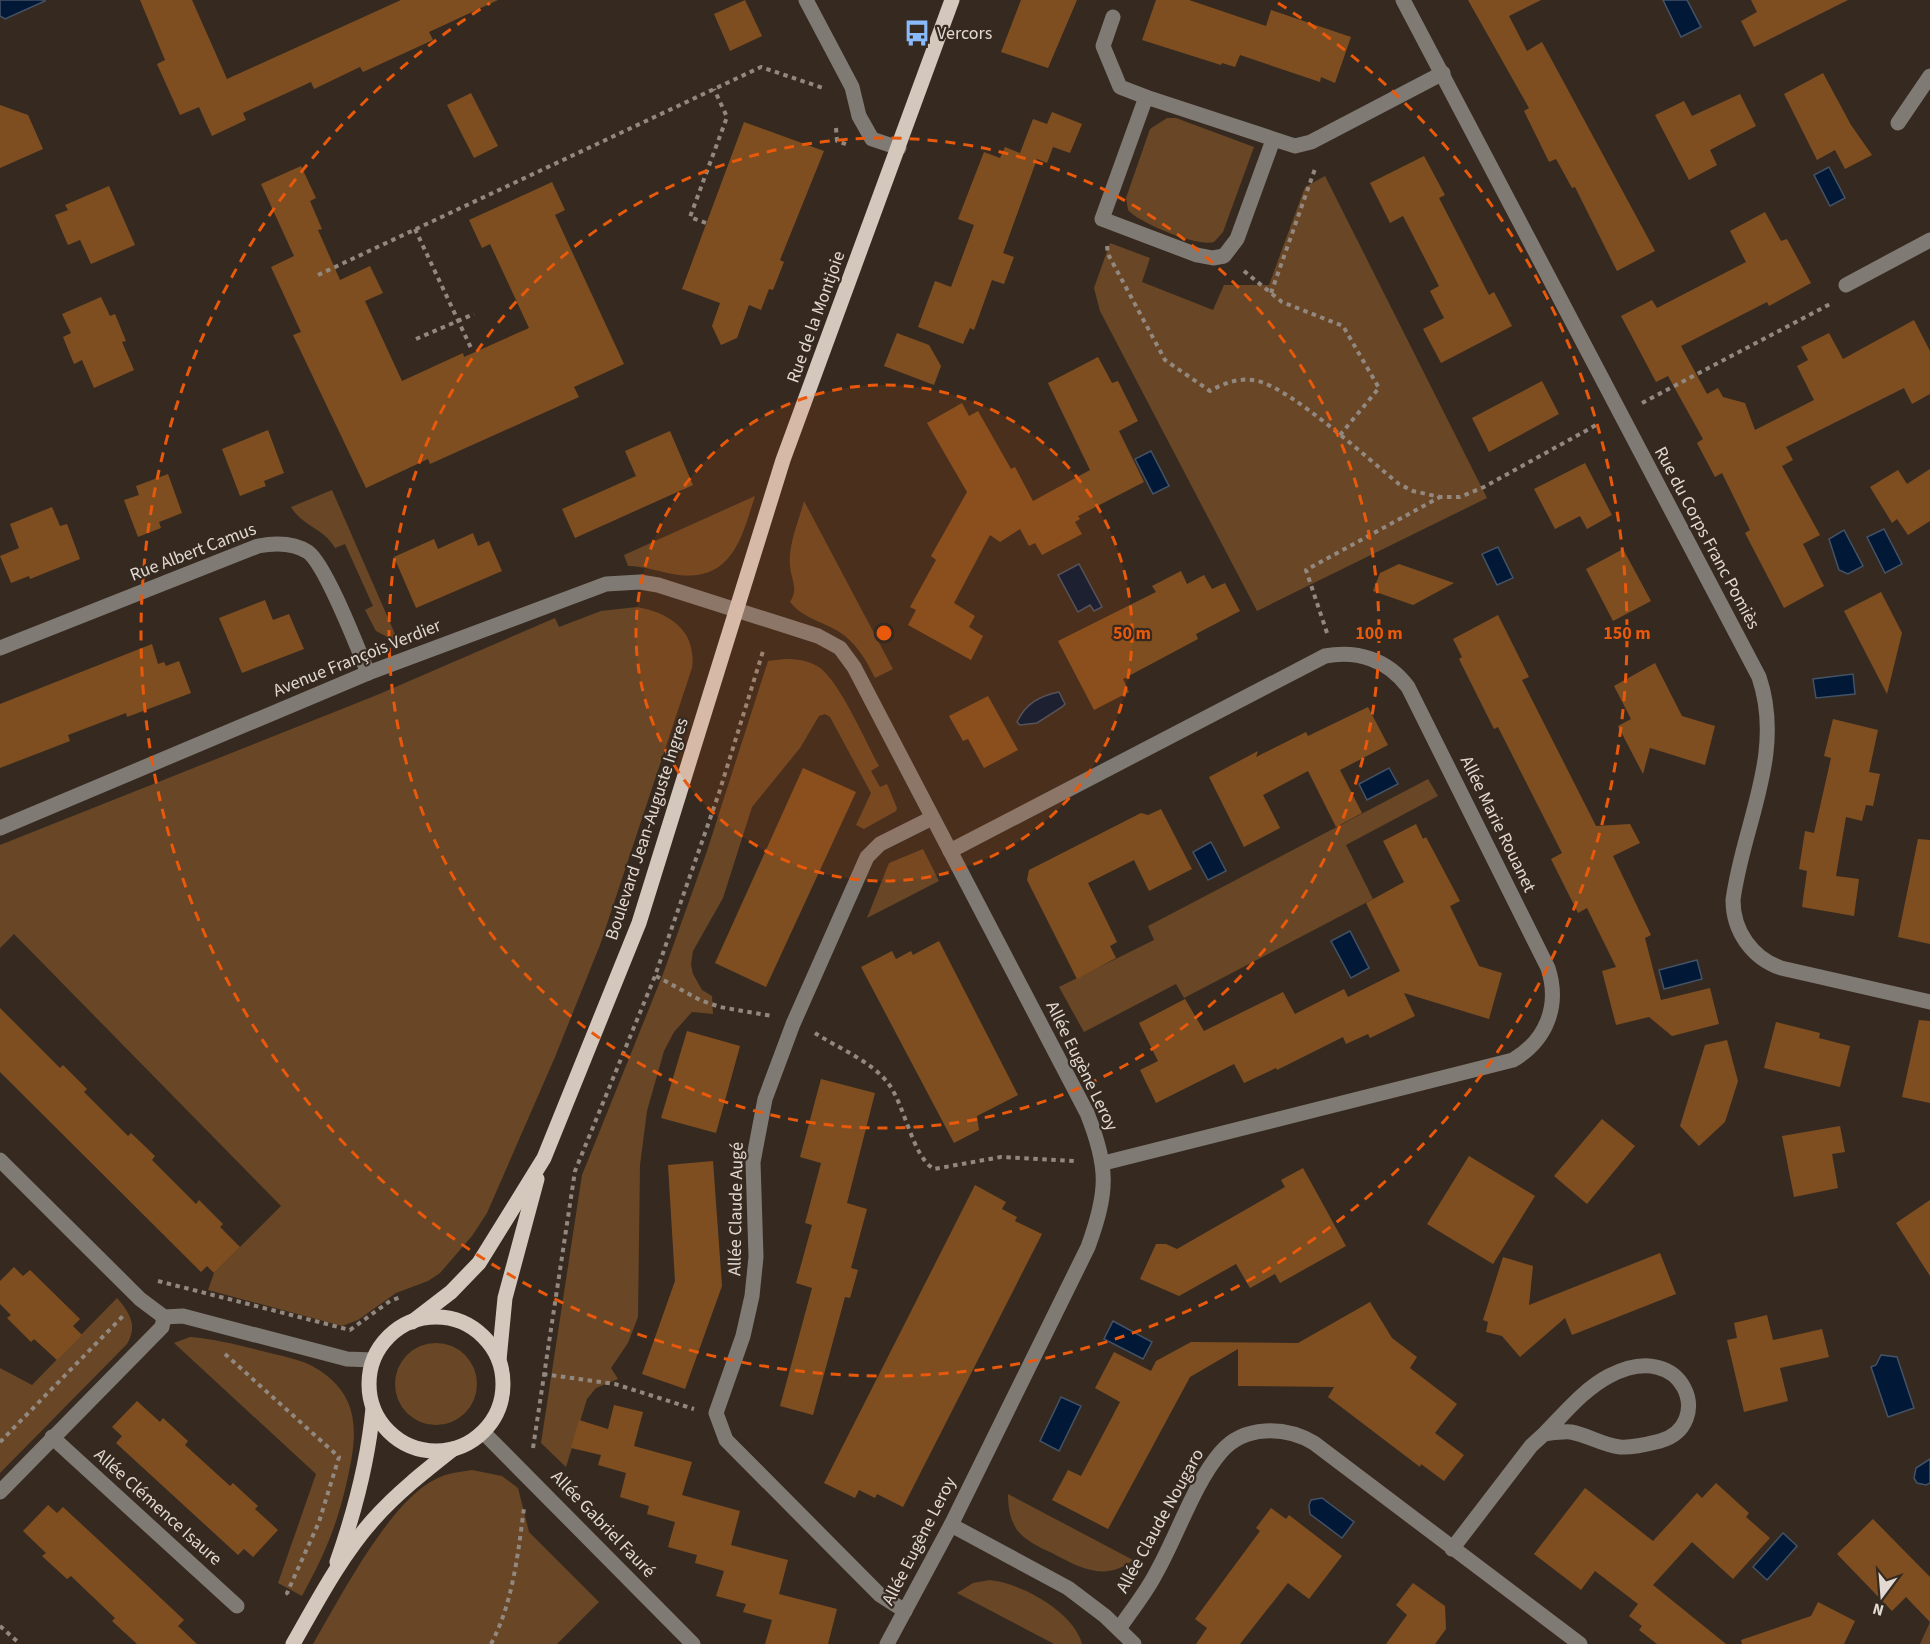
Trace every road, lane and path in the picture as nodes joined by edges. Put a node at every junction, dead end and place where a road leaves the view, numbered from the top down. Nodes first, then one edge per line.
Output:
1 (806, 0) edge
2 (952, 0) edge
3 (1403, 0) edge
4 (1113, 17) dead end
5 (1443, 73) junction
6 (1930, 76) edge
7 (714, 89) junction
8 (836, 93) dead end
9 (1146, 96) junction
10 (835, 121) dead end
11 (1898, 123) dead end
12 (1327, 134) junction
13 (1273, 140) junction
14 (856, 148) dead end
15 (899, 148) junction
16 (1102, 219) junction
17 (706, 223) dead end
18 (415, 229) junction
19 (1930, 240) edge
20 (1224, 256) junction
21 (318, 275) dead end
22 (1846, 285) joint
23 (1271, 293) junction
24 (474, 314) dead end
25 (458, 321) junction
26 (416, 339) dead end
27 (472, 350) dead end
28 (1619, 412) junction
29 (1340, 435) junction
30 (1440, 497) junction
31 (771, 500) joint
32 (738, 610) junction
33 (0, 648) edge
34 (764, 648) dead end
35 (1334, 654) junction
36 (368, 673) junction
37 (932, 818) junction
38 (0, 828) edge
39 (950, 851) junction
40 (656, 976) junction
41 (1930, 1002) edge
42 (793, 1024) junction
43 (0, 1160) edge
44 (1104, 1163) junction
45 (541, 1164) junction
46 (412, 1293) dead end
47 (140, 1299) junction
48 (164, 1317) junction
49 (412, 1322) junction
50 (219, 1348) dead end
51 (374, 1360) junction
52 (499, 1361) junction
53 (543, 1374) junction
54 (373, 1408) junction
55 (716, 1413) junction
56 (483, 1432) junction
57 (1544, 1434) junction
58 (52, 1437) junction
59 (0, 1442) edge
60 (455, 1448) junction
61 (532, 1454) dead end
62 (0, 1492) edge
63 (525, 1501) dead end
64 (951, 1525) junction
65 (1452, 1549) junction
66 (331, 1579) junction
67 (292, 1600) dead end
68 (237, 1606) dead end
69 (905, 1611) junction
70 (0, 1626) edge
71 (1119, 1629) junction
72 (1131, 1643) edge
73 (20, 1644) edge
74 (293, 1644) edge
75 (491, 1644) edge
76 (693, 1644) edge
77 (887, 1644) edge
78 (1580, 1644) edge

1 - 15 street
2 - 15 main road, Rue de la Montjoie
3 - 5 street, Rue du Corps Franc Pomiès
4 - 9 street
5 - 12 street
5 - 28 street, Rue du Corps Franc Pomiès
6 - 11 street
7 - 8 path
7 - 17 path
7 - 18 path
9 - 13 street
9 - 16 street
10 - 14 path
12 - 13 street
12 - 23 path
13 - 20 street
15 - 31 main road, Rue de la Montjoie
16 - 20 street
16 - 29 path
18 - 21 path
18 - 25 path
19 - 22 street
20 - 23 path
22 - 28 path
23 - 29 path
24 - 25 path
25 - 26 path
25 - 27 path
28 - 30 path
28 - 41 street, Rue du Corps Franc Pomiès
29 - 30 path
30 - 35 path
31 - 32 main road, Boulevard Jean-Auguste Ingres
32 - 36 street, Avenue François Verdier
32 - 37 street, Allée Eugène Leroy
32 - 45 main road, Boulevard Jean-Auguste Ingres
33 - 36 street, Rue Albert Camus
34 - 40 path
35 - 39 street, Allée Marie Rouanet
35 - 44 street, Allée Marie Rouanet
36 - 38 street, Avenue François Verdier
37 - 39 street, Allée Eugène Leroy
37 - 42 street, Allée Claude Augé
39 - 44 street, Allée Eugène Leroy
40 - 42 path
40 - 53 path
42 - 44 path
42 - 55 street, Allée Claude Augé
43 - 47 street
44 - 64 street, Allée Eugène Leroy
45 - 49 main road, Boulevard Jean-Auguste Ingres
45 - 52 main road, Boulevard Jean-Auguste Ingres
46 - 47 path
47 - 48 street
47 - 59 path
48 - 51 street
48 - 58 street
49 - 51 main road
49 - 52 main road
50 - 67 path
51 - 54 main road
52 - 56 main road
53 - 55 path
53 - 61 path
54 - 60 main road
54 - 66 main road
55 - 69 street
56 - 60 main road
56 - 76 street, Allée Gabriel Fauré
57 - 57 street
57 - 65 street
58 - 62 street
58 - 68 street, Allée Clémence Isaure
60 - 66 main road
63 - 75 path
64 - 69 street, Allée Eugène Leroy
64 - 71 street
65 - 71 street, Allée Claude Nougaro
65 - 78 street, Allée Claude Nougaro
66 - 74 main road
69 - 77 street, Allée Eugène Leroy
70 - 73 path
71 - 72 street

